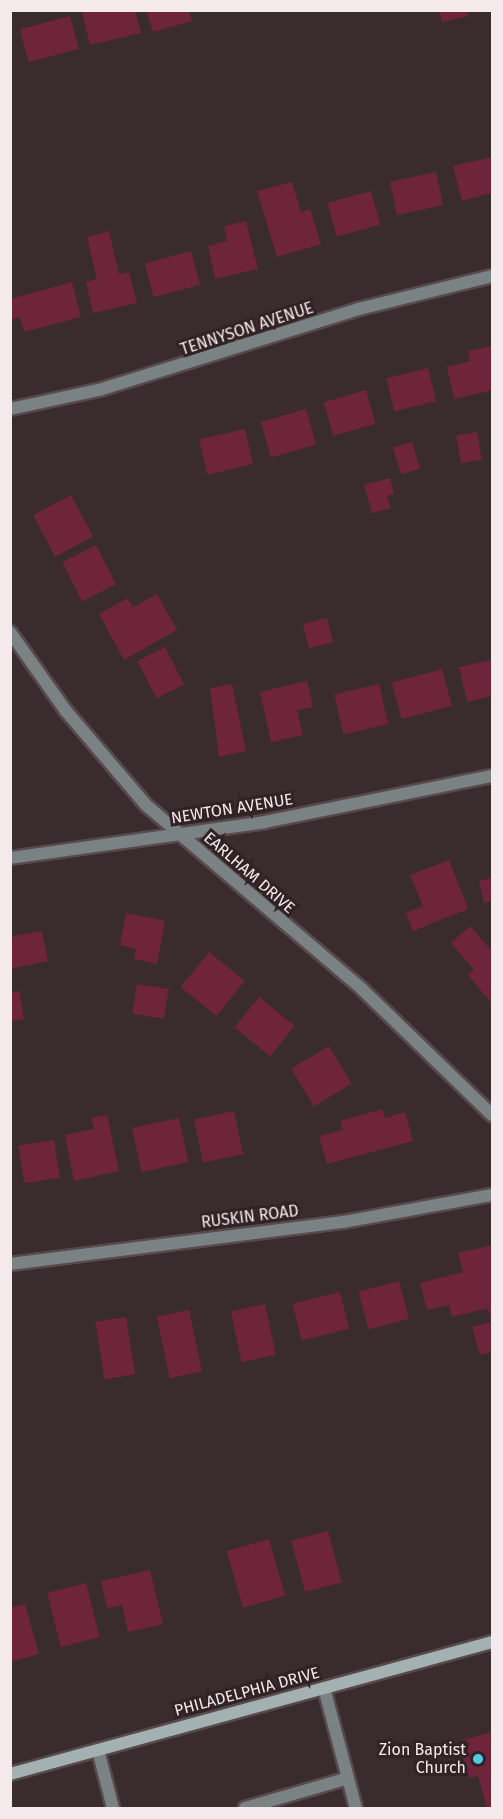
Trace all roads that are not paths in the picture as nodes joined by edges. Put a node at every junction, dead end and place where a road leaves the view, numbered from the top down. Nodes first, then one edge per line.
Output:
1 (492, 276) edge
2 (10, 409) edge
3 (10, 632) edge
4 (492, 776) edge
5 (178, 834) junction
6 (10, 858) edge
7 (492, 1115) edge
8 (492, 1195) edge
9 (10, 1264) edge
10 (492, 1642) edge
11 (324, 1688) junction
12 (98, 1750) junction
13 (10, 1774) edge
14 (348, 1778) junction
15 (113, 1809) edge
16 (244, 1809) edge
17 (356, 1809) edge

1 - 2 street, TENNYSON AVENUE
3 - 5 street, EARLHAM DRIVE
4 - 5 street, NEWTON AVENUE
5 - 6 street, NEWTON AVENUE
5 - 7 street, EARLHAM DRIVE
8 - 9 street, RUSKIN ROAD
10 - 11 main road, PHILADELPHIA DRIVE
11 - 12 main road, PHILADELPHIA DRIVE
11 - 14 street
12 - 13 main road, PHILADELPHIA DRIVE
12 - 15 street
14 - 16 street
14 - 17 street

